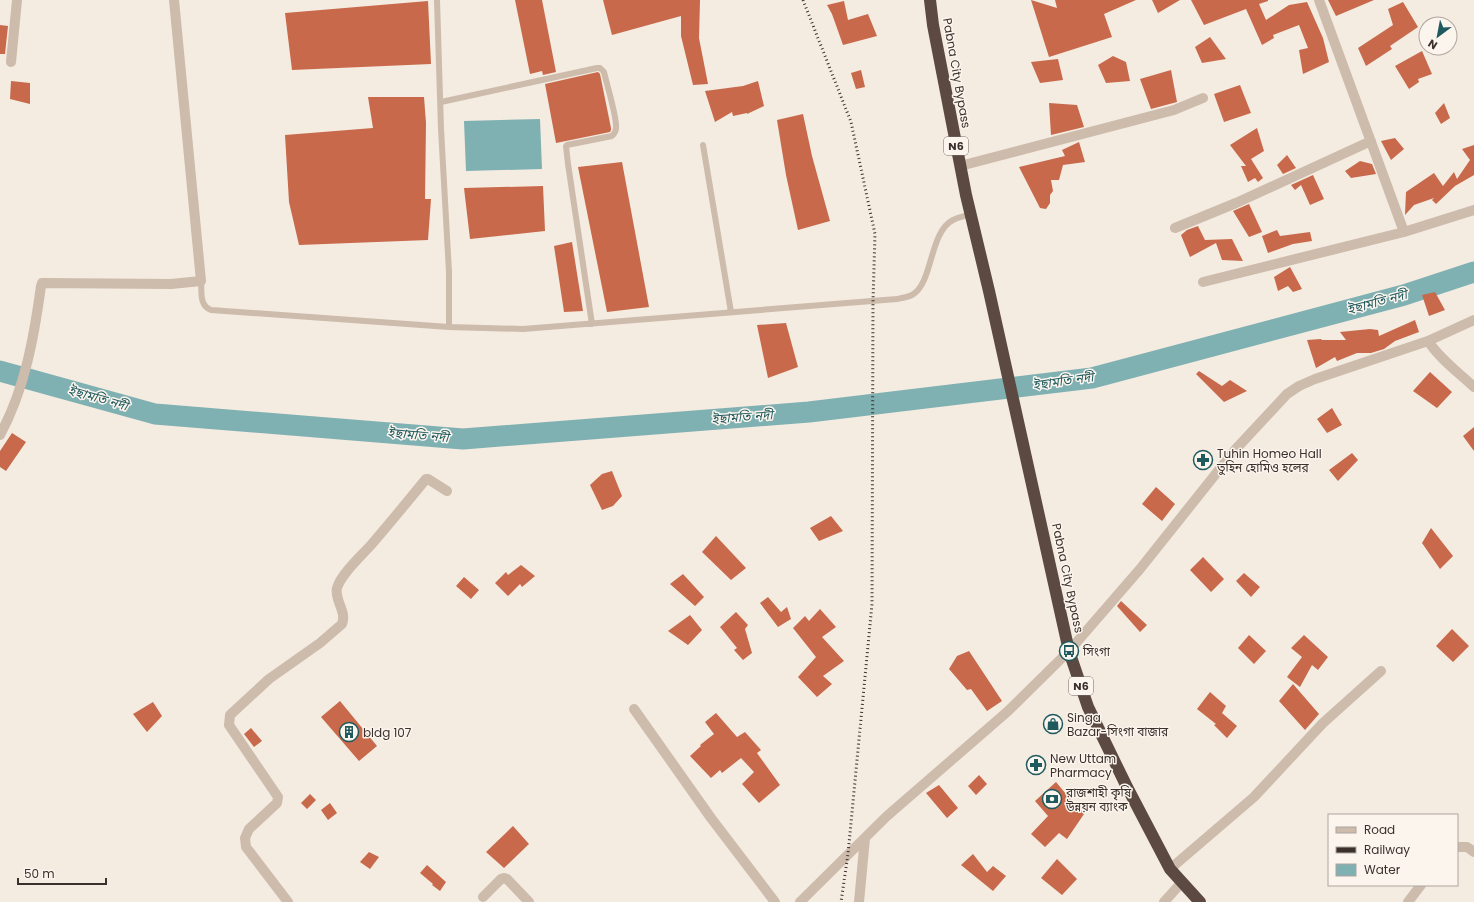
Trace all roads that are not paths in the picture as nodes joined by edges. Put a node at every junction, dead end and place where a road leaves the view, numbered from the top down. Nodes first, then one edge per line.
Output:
1 (17, 0) edge
2 (174, 0) edge
3 (437, 0) edge
4 (930, 0) edge
5 (1318, 0) edge
6 (12, 62) dead end
7 (1203, 98) dead end
8 (440, 102) junction
9 (1371, 141) junction
10 (702, 145) dead end
11 (960, 166) junction
12 (1474, 210) edge
13 (971, 214) junction
14 (1175, 228) dead end
15 (1404, 232) junction
16 (201, 282) junction
17 (1203, 282) dead end
18 (731, 312) junction
19 (1474, 320) edge
20 (592, 324) junction
21 (449, 327) junction
22 (1428, 341) junction
23 (1474, 387) edge
24 (0, 435) edge
25 (447, 491) dead end
26 (1069, 651) junction
27 (1381, 672) dead end
28 (634, 709) dead end
29 (865, 838) junction
30 (1458, 847) edge
31 (1474, 852) edge
32 (1170, 869) junction
33 (1182, 882) junction
34 (1420, 886) edge
35 (483, 897) dead end
36 (288, 902) edge
37 (529, 902) edge
38 (775, 902) edge
39 (800, 902) edge
40 (859, 902) edge
41 (1164, 902) edge
42 (1200, 902) edge
43 (1408, 902) edge

1 - 6 street
2 - 16 street
3 - 8 lane
4 - 11 highway, Pabna City Bypass / N6
5 - 9 street
7 - 11 street
8 - 20 lane
8 - 21 lane
9 - 14 street
9 - 15 street
10 - 18 lane
11 - 13 highway, Pabna City Bypass / N6
12 - 15 street
13 - 18 lane
13 - 26 highway, Pabna City Bypass / N6
15 - 17 street
16 - 21 lane
16 - 24 street
18 - 20 lane
19 - 22 street
20 - 21 lane
22 - 23 street
22 - 26 street
25 - 36 street
26 - 29 street
26 - 32 highway, Pabna City Bypass / N6
27 - 32 street
28 - 38 street
29 - 39 street
29 - 40 street
30 - 31 street
32 - 33 highway, Pabna City Bypass / N6
33 - 41 street
33 - 42 highway, Pabna City Bypass / N6
34 - 43 street
35 - 37 street

